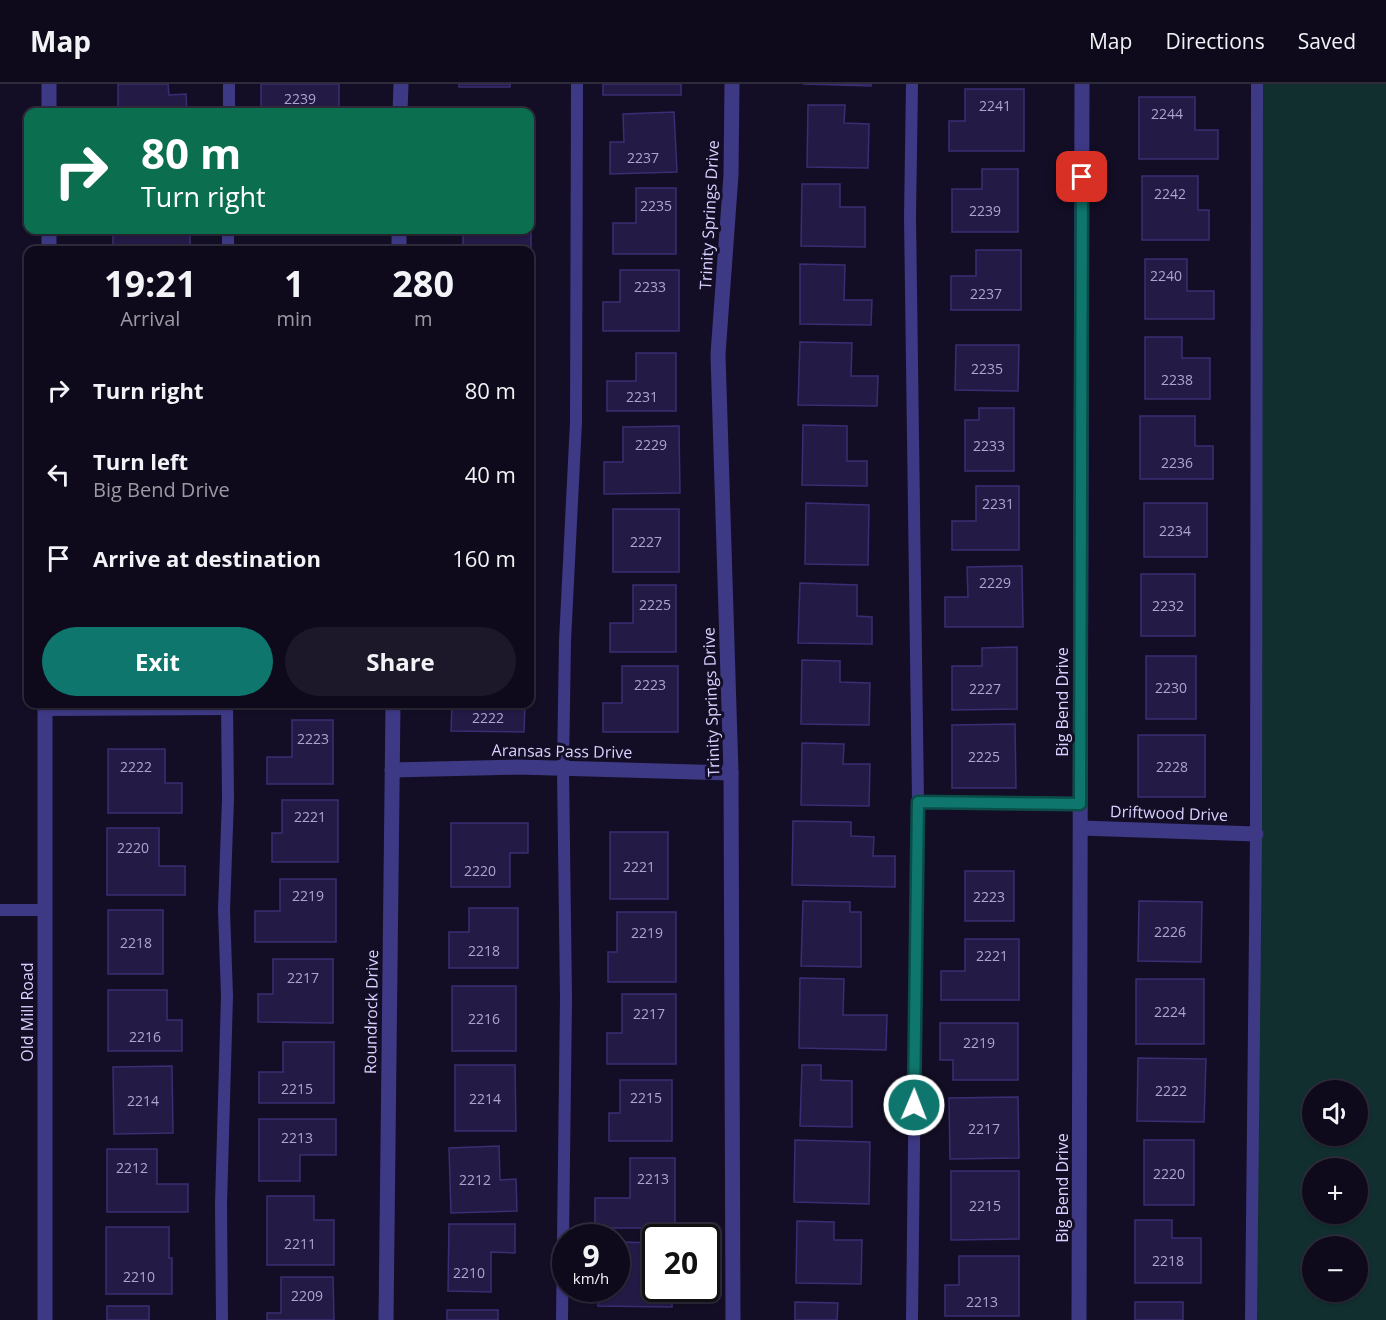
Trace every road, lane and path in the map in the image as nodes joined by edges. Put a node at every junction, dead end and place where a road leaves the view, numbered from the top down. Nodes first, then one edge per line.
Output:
1 (49, 84) edge
2 (229, 84) edge
3 (401, 84) edge
4 (577, 84) edge
5 (732, 84) edge
6 (912, 84) edge
7 (1082, 84) edge
8 (1257, 84) edge
9 (49, 108) edge
10 (229, 108) edge
11 (400, 108) edge
12 (45, 708) edge
13 (227, 708) edge
14 (393, 708) edge
15 (563, 768) junction
16 (392, 770) junction
17 (731, 773) junction
18 (918, 802) junction
19 (1080, 804) junction
20 (1081, 828) junction
21 (1256, 834) junction
22 (0, 910) edge
23 (45, 910) junction
24 (45, 1320) edge
25 (222, 1320) edge
26 (387, 1320) edge
27 (562, 1320) edge
28 (733, 1320) edge
29 (912, 1320) edge
30 (1079, 1320) edge
31 (1251, 1320) edge

1 - 9 street
2 - 10 lane
3 - 11 street
4 - 15 lane
5 - 17 street, Trinity Springs Drive
6 - 18 lane
7 - 19 street, Big Bend Drive
8 - 21 lane
12 - 23 street, Old Mill Road
13 - 25 lane
14 - 16 street, Roundrock Drive
15 - 16 street, Aransas Pass Drive
15 - 17 street, Aransas Pass Drive
15 - 27 lane
16 - 26 street, Roundrock Drive
17 - 28 street, Trinity Springs Drive
18 - 19 lane
18 - 29 lane
19 - 20 street, Big Bend Drive
20 - 21 street, Driftwood Drive
20 - 30 street, Big Bend Drive
21 - 31 lane
22 - 23 lane
23 - 24 street, Old Mill Road

